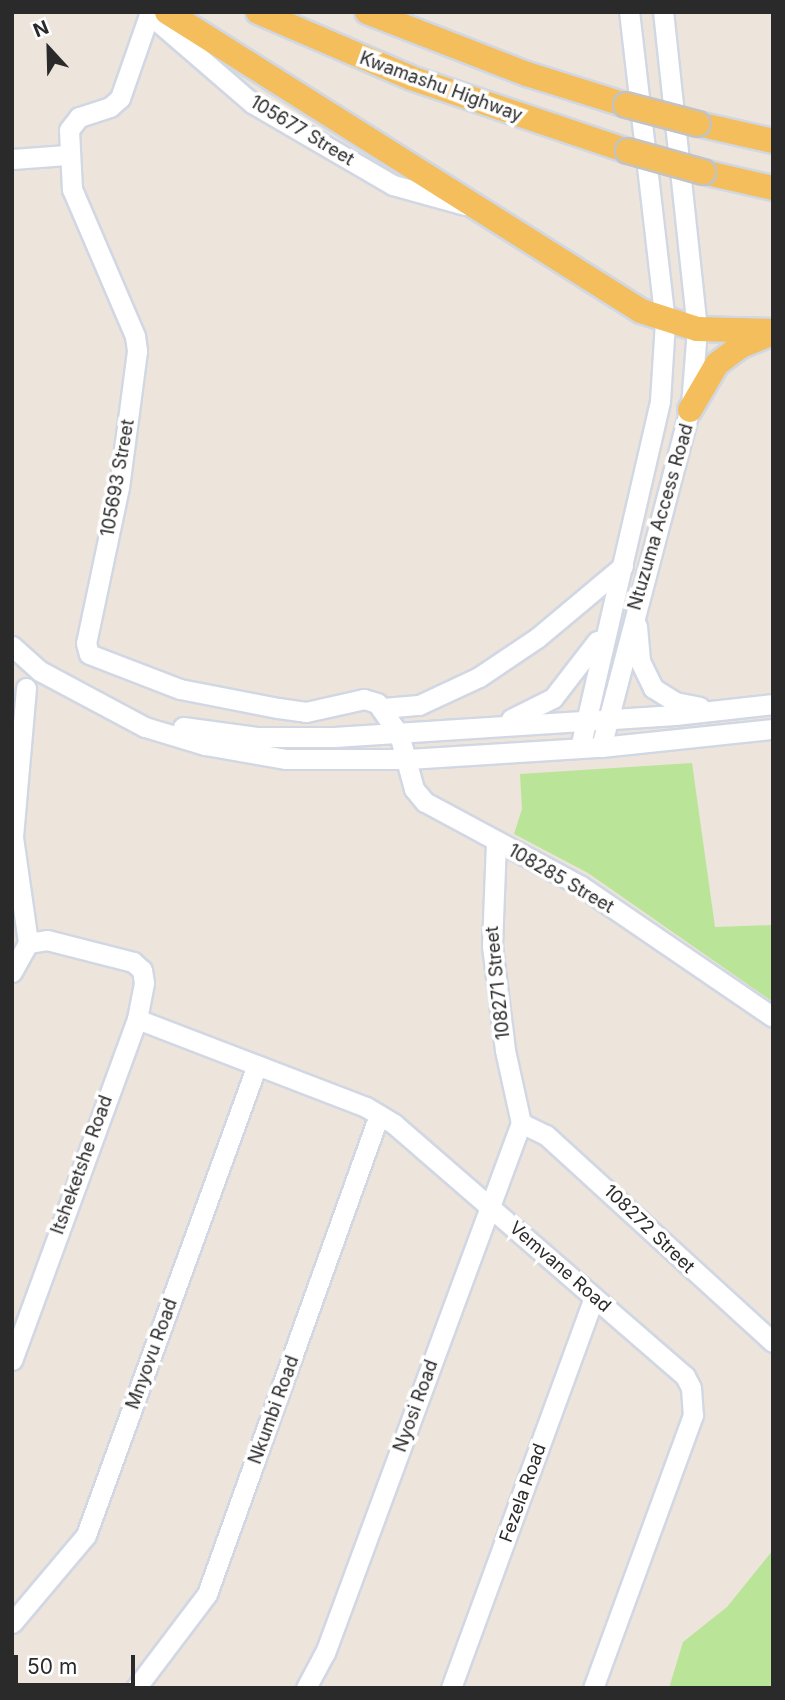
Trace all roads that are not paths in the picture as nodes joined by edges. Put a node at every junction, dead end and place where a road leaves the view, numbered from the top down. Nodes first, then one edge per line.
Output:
1 (258, 12) edge
2 (367, 12) edge
3 (629, 12) edge
4 (663, 12) edge
5 (155, 13) edge
6 (773, 141) edge
7 (67, 155) junction
8 (12, 159) edge
9 (773, 187) edge
10 (665, 322) junction
11 (697, 329) junction
12 (773, 332) edge
13 (690, 410) junction
14 (623, 566) junction
15 (636, 604) junction
16 (611, 611) junction
17 (12, 646) edge
18 (40, 671) junction
19 (26, 688) junction
20 (773, 704) edge
21 (12, 705) edge
22 (383, 708) junction
23 (720, 711) junction
24 (118, 712) junction
25 (608, 719) junction
26 (584, 721) junction
27 (474, 729) junction
28 (772, 729) edge
29 (399, 734) junction
30 (601, 747) junction
31 (580, 748) junction
32 (408, 759) junction
33 (496, 842) junction
34 (28, 943) junction
35 (12, 972) edge
36 (773, 1017) edge
37 (137, 1019) junction
38 (257, 1065) junction
39 (379, 1115) junction
40 (521, 1122) junction
41 (490, 1204) junction
42 (594, 1298) junction
43 (773, 1342) edge
44 (12, 1360) edge
45 (12, 1623) edge
46 (136, 1688) edge
47 (306, 1688) edge
48 (451, 1688) edge
49 (593, 1688) edge

1 - 9 main road, Kwamashu Highway, bridge
2 - 6 main road, bridge
3 - 10 street, Ntuzuma Access Road
4 - 11 street, Ntuzuma Access Road
5 - 7 street, 105693 Street
5 - 10 main road
7 - 8 street
7 - 22 street, 105693 Street
10 - 11 main road
10 - 14 street, Ntuzuma Access Road
11 - 12 main road
11 - 13 street, Ntuzuma Access Road
12 - 13 main road
13 - 15 street, Ntuzuma Access Road
14 - 16 street, Ntuzuma Access Road
14 - 22 street
15 - 23 street
15 - 25 street, Ntuzuma Access Road
16 - 26 street, Ntuzuma Access Road
16 - 27 street
17 - 18 street
18 - 19 street
18 - 24 street
19 - 21 street
19 - 34 street
20 - 23 street
22 - 29 street
23 - 25 street
24 - 29 street
24 - 32 street
25 - 26 street
25 - 30 street, Ntuzuma Access Road
26 - 27 street
26 - 31 street, Ntuzuma Access Road
27 - 29 street
28 - 30 street
29 - 32 street, 108285 Street
30 - 31 street
31 - 32 street
32 - 33 street, 108285 Street
33 - 36 street, 108285 Street
33 - 40 street, 108271 Street
34 - 35 street
34 - 37 street, Itsheketshe Road
37 - 38 street, Vemvane Road
37 - 44 street, Itsheketshe Road
38 - 39 street, Vemvane Road
38 - 45 street, Mnyovu Road
39 - 41 street, Vemvane Road
39 - 46 street, Nkumbi Road
40 - 41 street, Nyosi Road
40 - 43 street, 108272 Street
41 - 42 street, Vemvane Road
41 - 47 street, Nyosi Road
42 - 48 street, Fezela Road
42 - 49 street, Vemvane Road

